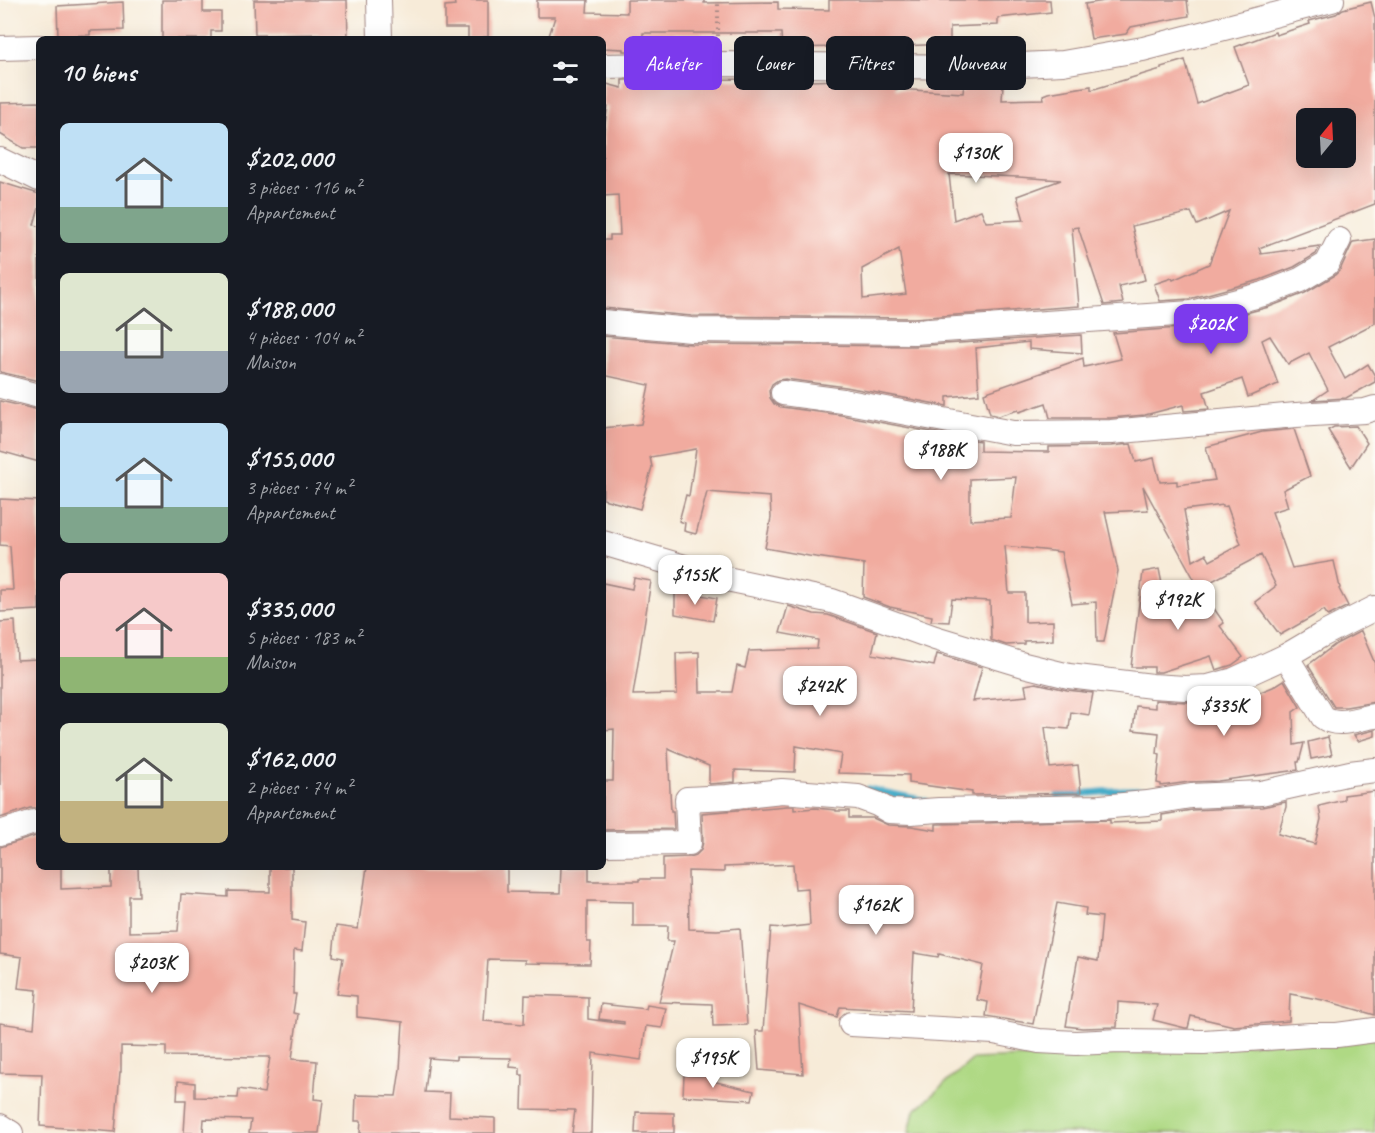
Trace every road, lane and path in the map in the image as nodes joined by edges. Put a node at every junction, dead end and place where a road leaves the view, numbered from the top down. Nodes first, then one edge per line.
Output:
1 (379, 0) edge
2 (718, 0) edge
3 (1332, 0) edge
4 (380, 36) edge
5 (717, 36) edge
6 (36, 47) edge
7 (0, 48) edge
8 (722, 64) edge
9 (606, 66) edge
10 (624, 66) edge
11 (0, 160) edge
12 (36, 178) edge
13 (1339, 240) dead end
14 (606, 322) edge
15 (0, 386) edge
16 (783, 393) dead end
17 (36, 395) edge
18 (1375, 408) edge
19 (606, 544) edge
20 (1375, 609) edge
21 (1286, 656) junction
22 (1375, 716) edge
23 (1375, 770) edge
24 (36, 822) edge
25 (0, 833) edge
26 (606, 844) edge
27 (851, 1024) dead end
28 (1375, 1030) edge
29 (0, 1126) edge
30 (11, 1133) edge

1 - 4 street
2 - 5 path
3 - 8 street
6 - 7 street
9 - 10 street
11 - 12 street
13 - 14 street
15 - 17 street
16 - 18 street
19 - 21 street
20 - 21 street
21 - 22 street
23 - 26 street
24 - 25 street
27 - 28 street
29 - 30 street

